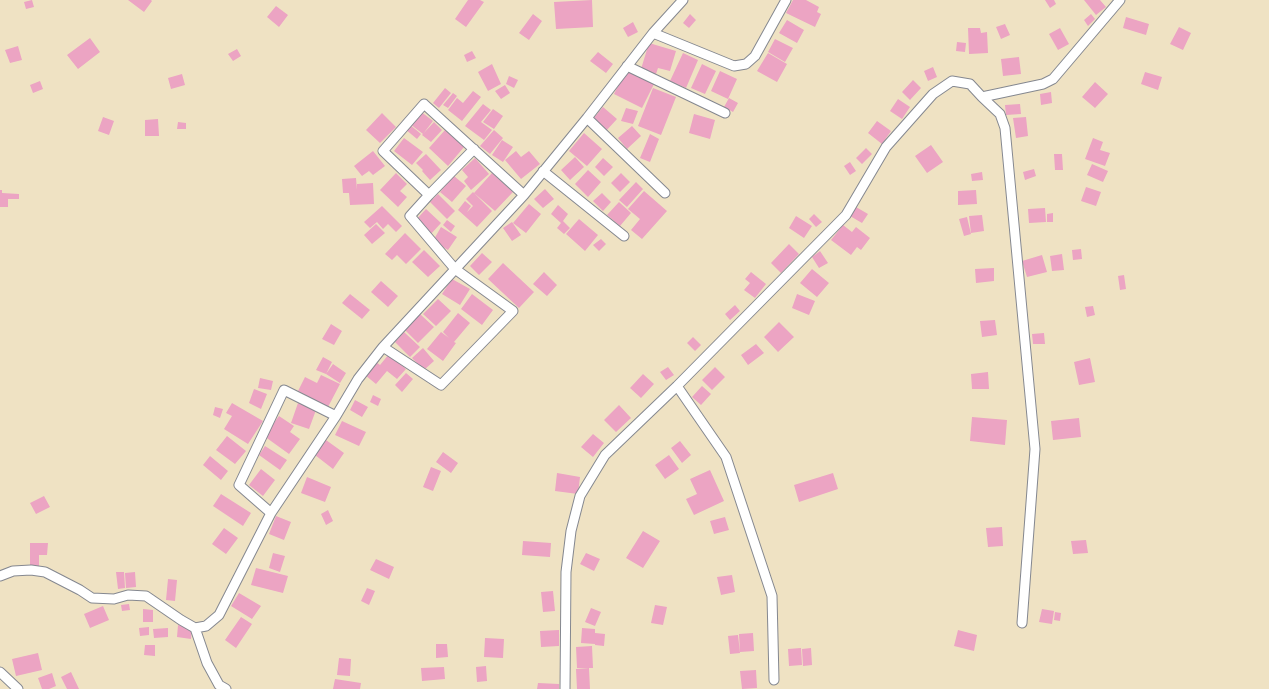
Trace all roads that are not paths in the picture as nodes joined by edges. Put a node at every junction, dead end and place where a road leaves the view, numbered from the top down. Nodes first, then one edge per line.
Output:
1 (683, 0) edge
2 (786, 0) edge
3 (1120, 0) edge
4 (653, 33) junction
5 (627, 66) junction
6 (982, 97) junction
7 (725, 113) dead end
8 (587, 118) junction
9 (474, 149) junction
10 (543, 171) junction
11 (665, 193) dead end
12 (429, 195) junction
13 (524, 195) junction
14 (624, 236) dead end
15 (455, 269) junction
16 (383, 347) junction
17 (677, 386) junction
18 (336, 416) junction
19 (271, 513) junction
20 (0, 576) edge
21 (1022, 623) dead end
22 (195, 628) junction
23 (0, 672) edge
24 (774, 680) dead end
25 (18, 689) edge
26 (226, 689) edge
27 (565, 689) edge

1 - 4 street
2 - 4 street
3 - 6 street
4 - 5 street
5 - 7 street
5 - 8 street
6 - 17 street
6 - 21 street
8 - 10 street
8 - 11 street
9 - 12 street
9 - 12 street
9 - 13 street
10 - 13 street
10 - 14 street
12 - 15 street
13 - 15 street
15 - 16 street
15 - 16 street
16 - 18 street
17 - 24 street
17 - 27 street
18 - 19 street
18 - 19 street
19 - 22 street
20 - 22 street
22 - 26 street
23 - 25 street

